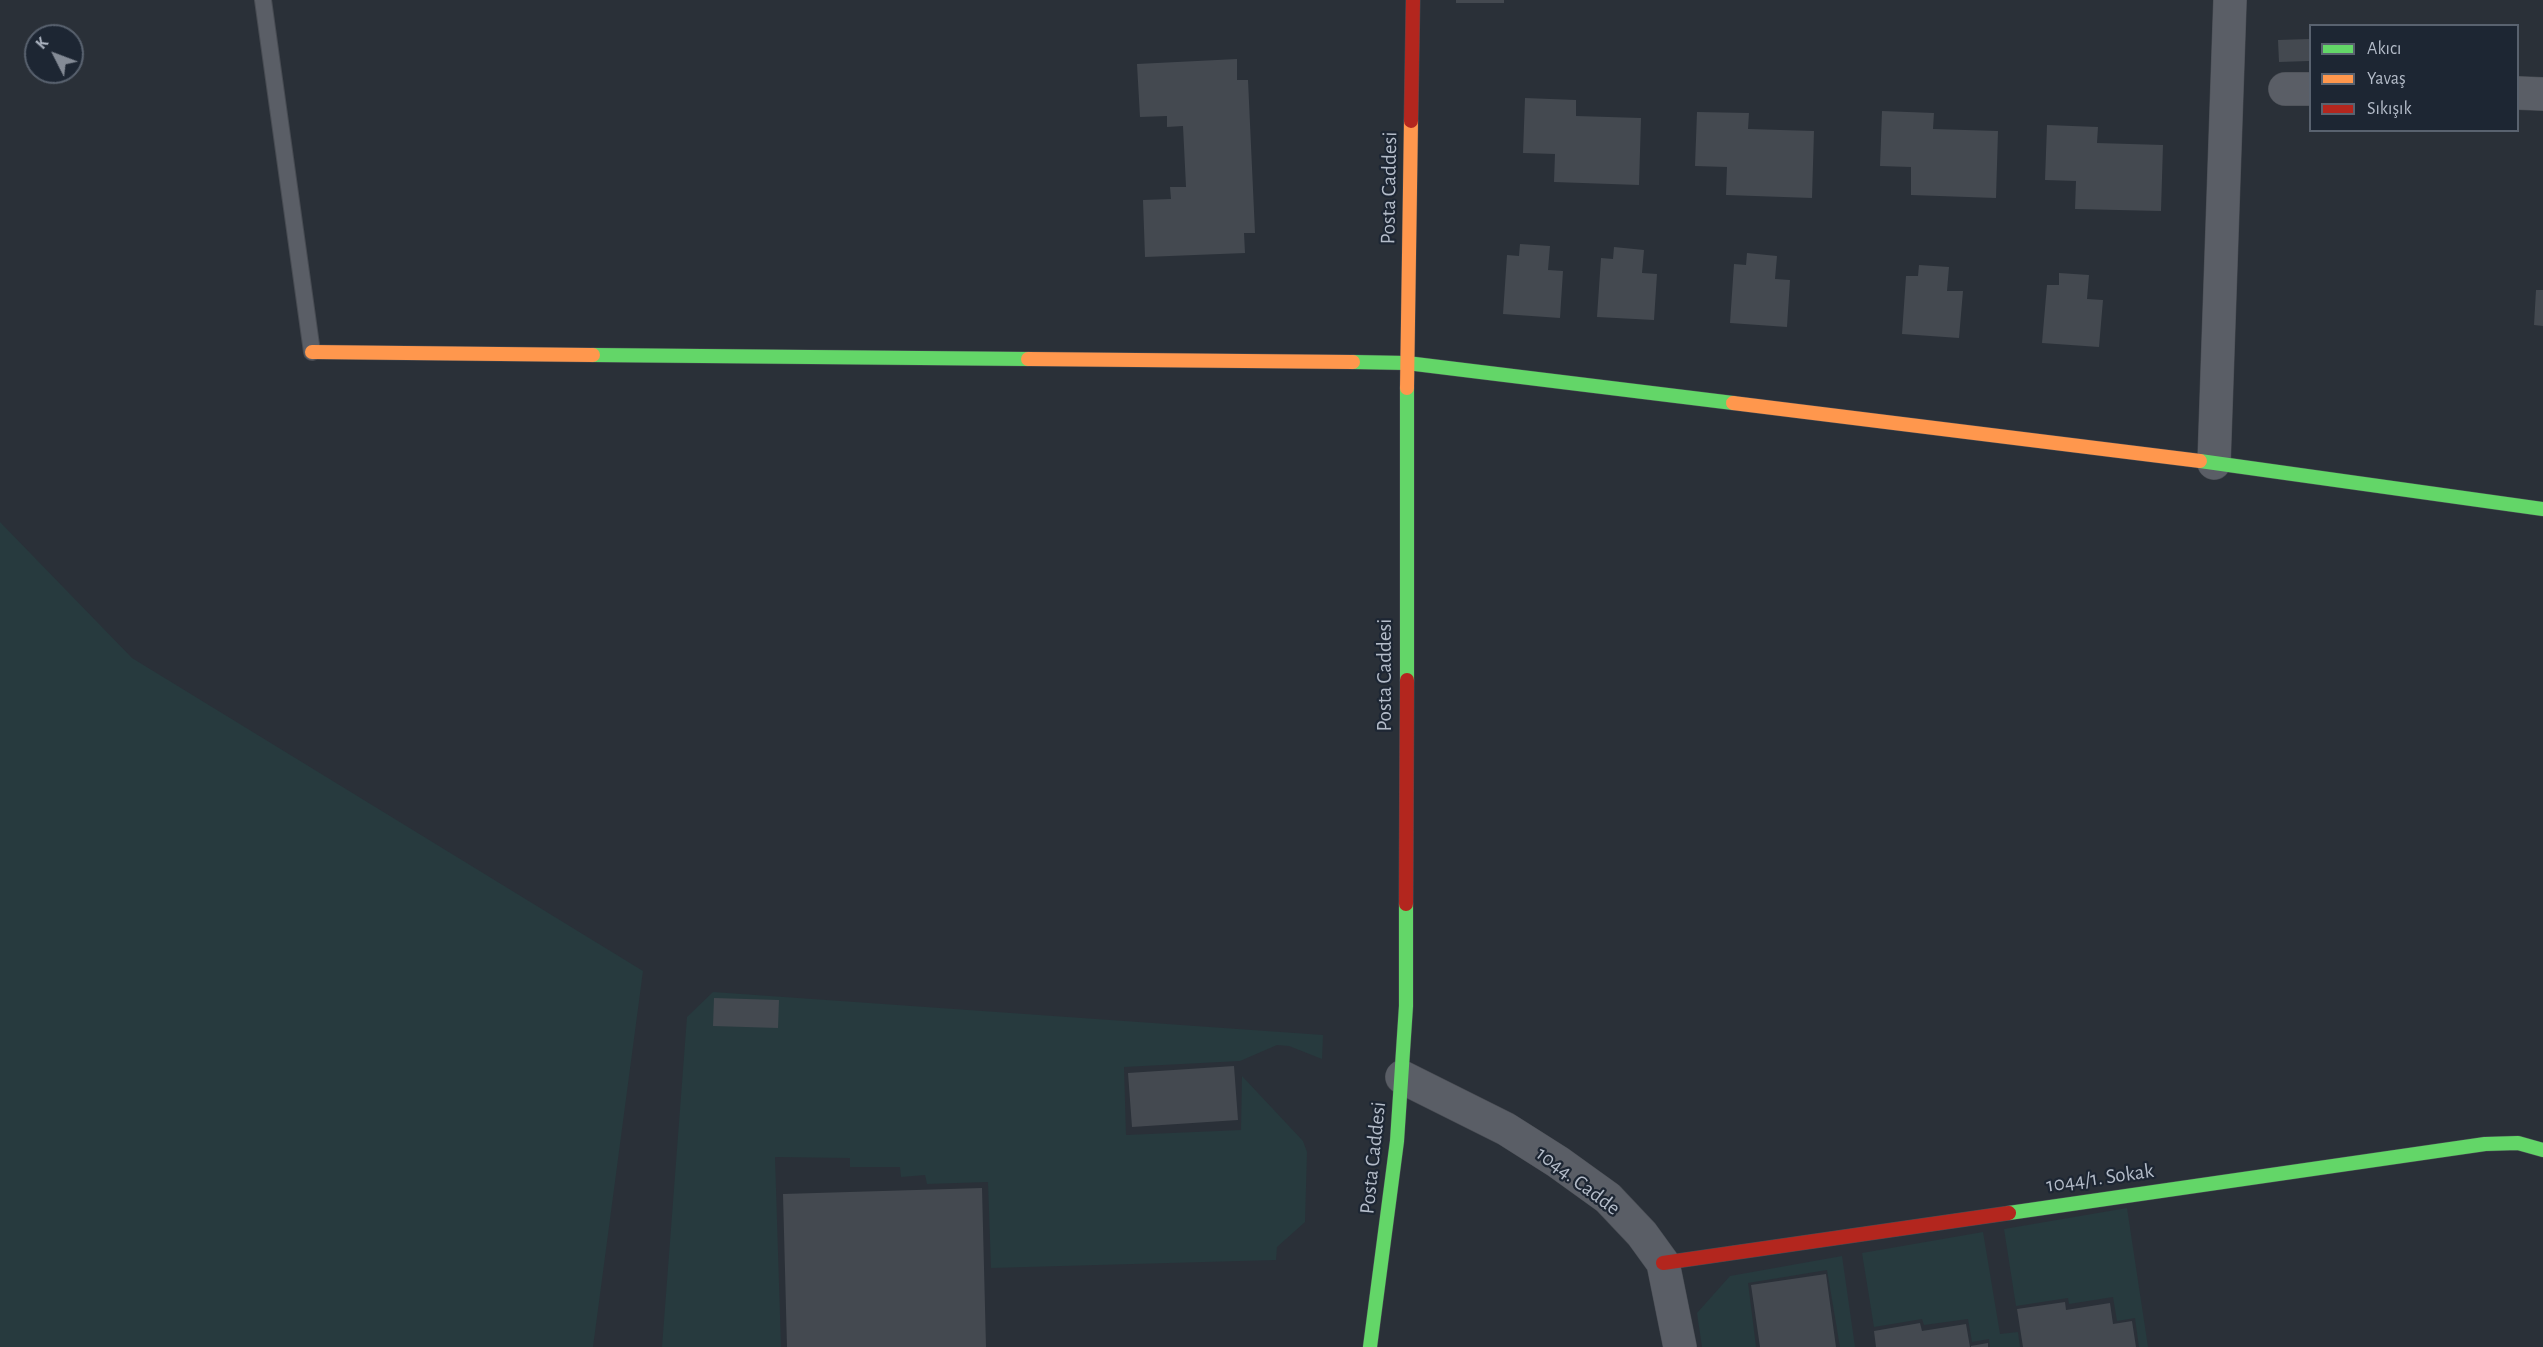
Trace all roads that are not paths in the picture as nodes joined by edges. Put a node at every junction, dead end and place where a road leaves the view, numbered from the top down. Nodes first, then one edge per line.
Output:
1 (263, 0) edge
2 (1413, 0) edge
3 (2230, 0) edge
4 (2519, 93) edge
5 (2543, 94) edge
6 (312, 352) joint
7 (1407, 363) junction
8 (2214, 463) junction
9 (2543, 509) edge
10 (1402, 1077) junction
11 (2542, 1150) edge
12 (1663, 1263) junction
13 (1370, 1347) edge
14 (1680, 1347) edge

1 - 6 lane
2 - 7 street, Posta Caddesi
3 - 8 street
4 - 5 street
6 - 7 street
7 - 8 street
7 - 10 street, Posta Caddesi
8 - 9 street
10 - 12 street, 1044. Cadde
10 - 13 street, Posta Caddesi
11 - 12 street, 1044/1. Sokak
12 - 14 street, 1044. Cadde

